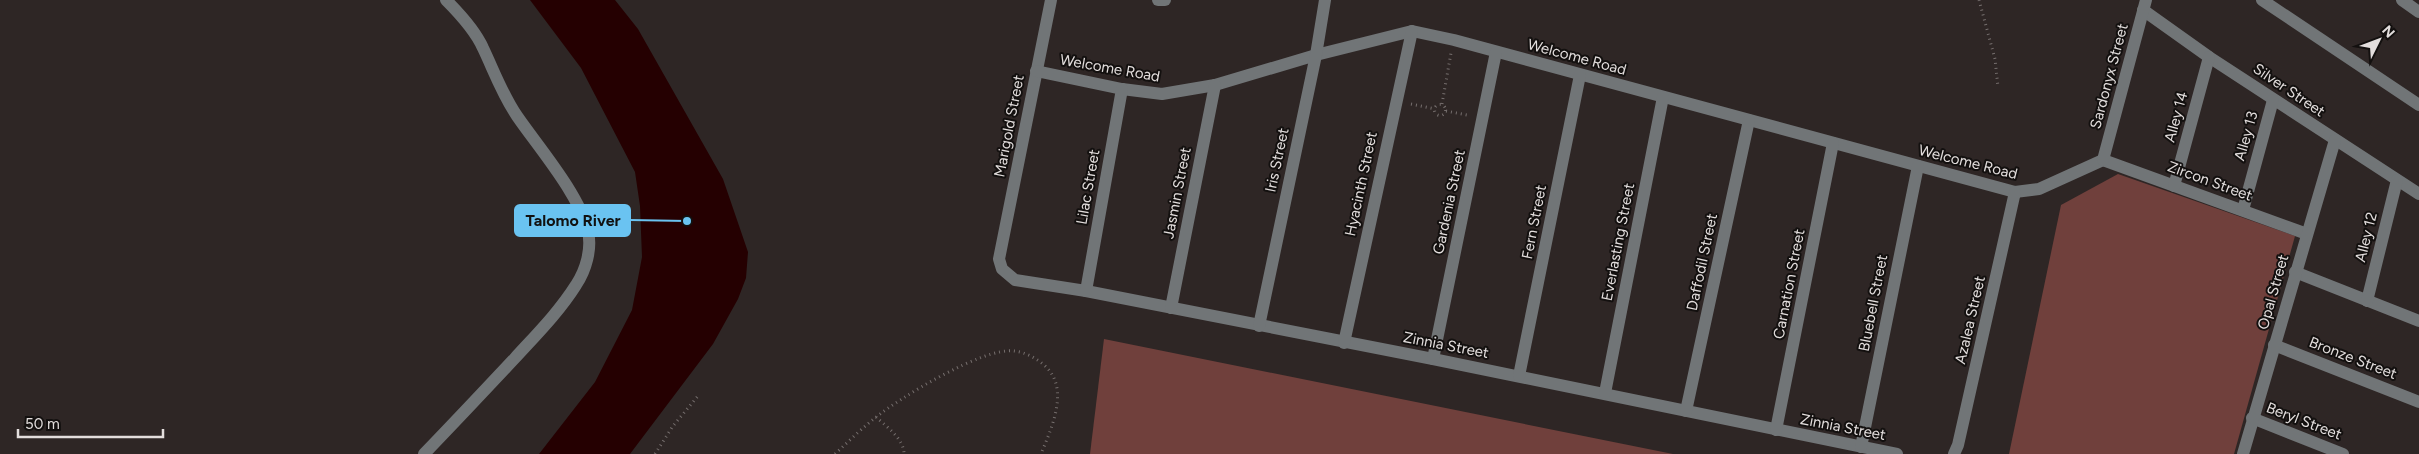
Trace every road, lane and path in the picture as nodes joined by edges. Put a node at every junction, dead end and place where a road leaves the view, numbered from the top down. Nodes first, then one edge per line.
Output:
1 (446, 0) edge
2 (1051, 0) edge
3 (1158, 0) edge
4 (1165, 0) edge
5 (1325, 0) edge
6 (1979, 0) edge
7 (2262, 0) edge
8 (2402, 0) edge
9 (2144, 5) edge
10 (2419, 12) edge
11 (1412, 31) junction
12 (1454, 40) junction
13 (1496, 52) junction
14 (1316, 55) junction
15 (2209, 57) junction
16 (1036, 71) junction
17 (1580, 75) junction
18 (1215, 85) junction
19 (1998, 87) dead end
20 (1122, 89) junction
21 (1663, 97) junction
22 (2273, 100) junction
23 (1395, 101) junction
24 (1442, 104) junction
25 (2419, 105) edge
26 (1435, 109) junction
27 (1446, 111) junction
28 (1483, 118) junction
29 (1749, 120) junction
30 (2335, 140) junction
31 (1832, 143) junction
32 (2103, 160) junction
33 (1918, 166) junction
34 (2397, 180) junction
35 (2174, 186) junction
36 (2015, 192) junction
37 (2419, 194) edge
38 (2243, 210) junction
39 (2307, 234) junction
40 (999, 259) joint
41 (2295, 272) junction
42 (1086, 291) junction
43 (2367, 301) junction
44 (1171, 308) junction
45 (2419, 321) edge
46 (1259, 326) junction
47 (1344, 343) junction
48 (2274, 345) junction
49 (1434, 359) junction
50 (1519, 376) junction
51 (1605, 393) junction
52 (698, 396) dead end
53 (2419, 402) edge
54 (1686, 411) junction
55 (876, 417) junction
56 (2252, 418) junction
57 (1776, 430) junction
58 (1861, 447) junction
59 (424, 454) edge
60 (655, 454) edge
61 (835, 454) edge
62 (904, 454) edge
63 (1040, 454) edge
64 (1897, 454) edge
65 (1954, 454) edge
66 (2243, 454) edge
67 (2343, 454) edge

1 - 59 street
2 - 16 street, Marigold Street
3 - 4 street
5 - 14 street, Iris Street
6 - 19 path
7 - 25 street
8 - 10 street
9 - 15 street, Silver Street
9 - 32 street, Sardonyx Street
11 - 12 street, Welcome Road
11 - 14 street, Welcome Road
11 - 23 street, Hyacinth Street
12 - 13 street, Welcome Road
12 - 24 path
13 - 17 street, Welcome Road
13 - 28 street, Gardenia Street
14 - 18 street, Welcome Road
14 - 46 street, Iris Street
15 - 22 street, Silver Street
15 - 35 street, Alley 14
16 - 20 street, Welcome Road
16 - 40 street, Marigold Street
17 - 21 street, Welcome Road
17 - 50 street, Fern Street
18 - 20 street, Welcome Road
18 - 44 street, Jasmin Street
20 - 42 street, Lilac Street
21 - 29 street, Welcome Road
21 - 51 street, Everlasting Street
22 - 30 street, Silver Street
22 - 38 street, Alley 13
23 - 26 path
23 - 47 street, Hyacinth Street
24 - 26 path
24 - 27 path
26 - 27 path
27 - 28 path
28 - 49 street, Gardenia Street
29 - 31 street, Welcome Road
29 - 54 street, Daffodil Street
30 - 34 street, Silver Street
30 - 39 street, Opal Street
31 - 33 street, Welcome Road
31 - 57 street, Carnation Street
32 - 35 street, Zircon Street
32 - 36 street, Welcome Road
33 - 36 street, Welcome Road
33 - 58 street, Bluebell Street
34 - 37 street, Silver Street
34 - 43 street, Alley 12
35 - 38 street, Zircon Street
36 - 65 street, Azalea Street
38 - 39 street, Zircon Street
39 - 41 street, Opal Street
40 - 42 street, Zinnia Street
41 - 43 street
41 - 48 street, Opal Street
42 - 44 street, Zinnia Street
43 - 45 street
44 - 46 street, Zinnia Street
46 - 47 street, Zinnia Street
47 - 49 street, Zinnia Street
48 - 53 street, Bronze Street
48 - 56 street, Opal Street
49 - 50 street, Zinnia Street
50 - 51 street, Zinnia Street
51 - 54 street, Zinnia Street
52 - 60 path
54 - 57 street, Zinnia Street
55 - 61 path
55 - 62 path
55 - 63 path
56 - 66 street, Opal Street
56 - 67 street, Beryl Street
57 - 58 street, Zinnia Street
58 - 64 street, Zinnia Street

